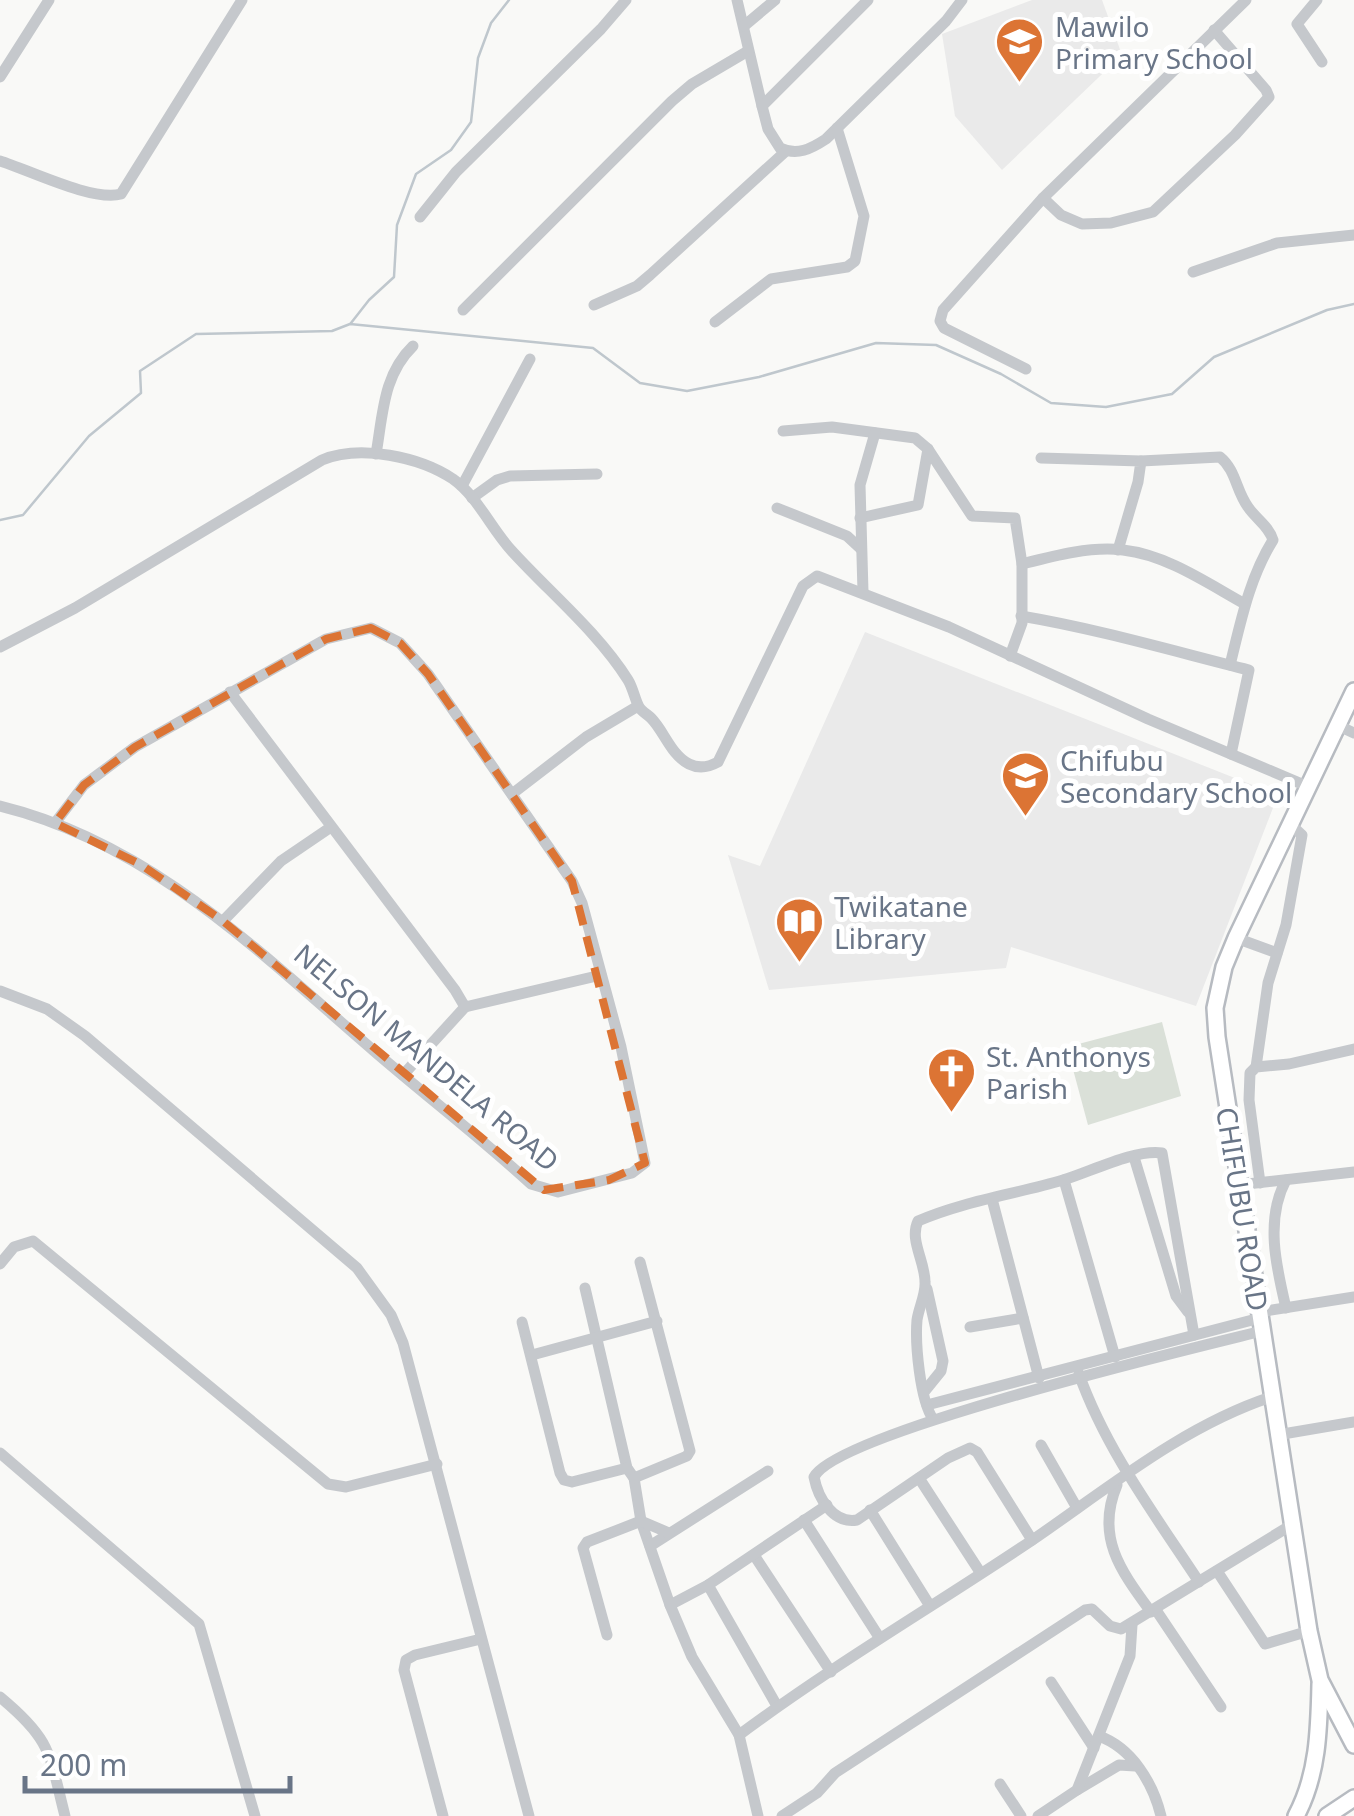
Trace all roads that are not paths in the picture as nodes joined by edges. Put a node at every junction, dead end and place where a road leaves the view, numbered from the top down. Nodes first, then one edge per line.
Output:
1 (49, 0) edge
2 (242, 0) edge
3 (626, 0) edge
4 (737, 0) edge
5 (775, 0) edge
6 (868, 0) edge
7 (962, 0) edge
8 (1246, 0) edge
9 (1316, 0) edge
10 (744, 26) junction
11 (1214, 30) junction
12 (748, 50) junction
13 (1322, 62) dead end
14 (0, 77) edge
15 (762, 106) junction
16 (838, 128) junction
17 (786, 151) junction
18 (0, 161) edge
19 (1043, 198) junction
20 (420, 216) dead end
21 (1354, 235) edge
22 (1193, 272) dead end
23 (594, 305) dead end
24 (463, 310) dead end
25 (715, 322) dead end
26 (414, 346) dead end
27 (530, 360) dead end
28 (1026, 369) dead end
29 (783, 431) dead end
30 (874, 433) junction
31 (928, 450) junction
32 (376, 454) junction
33 (1041, 458) dead end
34 (1140, 461) junction
35 (597, 474) dead end
36 (462, 486) junction
37 (472, 498) junction
38 (777, 508) dead end
39 (860, 518) junction
40 (861, 549) junction
41 (1118, 550) junction
42 (1022, 564) junction
43 (863, 592) junction
44 (1244, 604) junction
45 (1022, 616) junction
46 (0, 648) edge
47 (1010, 656) junction
48 (1230, 665) junction
49 (1354, 691) edge
50 (230, 692) junction
51 (638, 706) junction
52 (1337, 725) junction
53 (1354, 733) edge
54 (1231, 754) junction
55 (1309, 787) junction
56 (512, 794) junction
57 (0, 806) edge
58 (55, 822) junction
59 (1290, 824) junction
60 (331, 827) junction
61 (1272, 858) junction
62 (1294, 872) junction
63 (222, 920) junction
64 (1236, 938) junction
65 (1276, 953) junction
66 (602, 974) junction
67 (0, 991) edge
68 (465, 1007) junction
69 (1354, 1049) edge
70 (1256, 1067) junction
71 (403, 1075) junction
72 (1134, 1157) junction
73 (1354, 1172) edge
74 (1064, 1180) junction
75 (1286, 1180) junction
76 (1260, 1183) junction
77 (1238, 1186) junction
78 (992, 1199) junction
79 (640, 1262) dead end
80 (0, 1264) edge
81 (926, 1284) junction
82 (585, 1288) dead end
83 (1354, 1297) edge
84 (1286, 1308) junction
85 (1189, 1313) junction
86 (1024, 1318) junction
87 (1260, 1320) junction
88 (522, 1322) dead end
89 (656, 1322) junction
90 (970, 1327) dead end
91 (1194, 1335) junction
92 (594, 1338) junction
93 (1150, 1354) junction
94 (532, 1355) junction
95 (1115, 1358) junction
96 (1078, 1374) junction
97 (1039, 1378) junction
98 (1009, 1391) junction
99 (924, 1392) junction
100 (1271, 1397) junction
101 (927, 1406) junction
102 (934, 1419) junction
103 (1354, 1422) edge
104 (1276, 1435) junction
105 (1042, 1445) dead end
106 (0, 1453) edge
107 (437, 1464) junction
108 (768, 1471) dead end
109 (631, 1473) junction
110 (919, 1478) junction
111 (1123, 1479) junction
112 (827, 1505) junction
113 (1077, 1508) junction
114 (870, 1510) junction
115 (804, 1520) junction
116 (642, 1521) junction
117 (1292, 1524) junction
118 (669, 1533) junction
119 (1032, 1540) junction
120 (650, 1546) junction
121 (754, 1555) junction
122 (1217, 1571) junction
123 (980, 1572) junction
124 (1199, 1582) junction
125 (708, 1586) junction
126 (670, 1605) junction
127 (930, 1606) junction
128 (1153, 1611) junction
129 (1132, 1625) junction
130 (1309, 1631) junction
131 (607, 1635) dead end
132 (880, 1637) junction
133 (481, 1639) junction
134 (831, 1672) junction
135 (1320, 1680) junction
136 (1051, 1682) dead end
137 (0, 1697) edge
138 (777, 1706) junction
139 (1222, 1707) dead end
140 (739, 1735) junction
141 (1097, 1742) junction
142 (1354, 1745) edge
143 (1135, 1766) junction
144 (1000, 1784) dead end
145 (1077, 1790) junction
146 (1354, 1798) edge
147 (65, 1816) edge
148 (255, 1816) edge
149 (443, 1816) edge
150 (529, 1816) edge
151 (758, 1816) edge
152 (782, 1816) edge
153 (1021, 1816) edge
154 (1038, 1816) edge
155 (1162, 1816) edge
156 (1296, 1816) edge
157 (1327, 1816) edge

1 - 14 street
2 - 18 street
3 - 20 street
4 - 10 street
5 - 10 street
6 - 15 street
7 - 16 street
8 - 11 street
9 - 13 street
10 - 12 street
11 - 19 street
11 - 19 street
12 - 15 street
12 - 24 street
15 - 17 street
16 - 17 street
16 - 25 street
17 - 23 street
19 - 28 street
21 - 22 street
26 - 32 street
27 - 36 street
29 - 30 street
30 - 31 street
30 - 39 street
31 - 39 street
31 - 42 street
32 - 36 street
32 - 46 street
33 - 34 street
34 - 41 street
34 - 44 street
35 - 37 street
36 - 37 street
37 - 51 street
38 - 40 street
39 - 40 street
40 - 43 street
41 - 42 street
41 - 44 street
42 - 45 street
43 - 47 street
43 - 51 street
44 - 48 street
45 - 47 street
45 - 48 street
47 - 54 street
48 - 54 street
49 - 52 main road, CHIFUBU ROAD
50 - 56 street, NELSON MANDELA ROAD
50 - 58 street, NELSON MANDELA ROAD
50 - 60 street
51 - 56 street
52 - 53 street
52 - 55 main road, CHIFUBU ROAD
54 - 55 street
55 - 59 main road, CHIFUBU ROAD
56 - 66 street, NELSON MANDELA ROAD
57 - 58 street, NELSON MANDELA ROAD
58 - 63 street, NELSON MANDELA ROAD
59 - 61 main road, CHIFUBU ROAD
59 - 62 street
60 - 63 street
60 - 68 street
61 - 62 street
61 - 64 main road, CHIFUBU ROAD
62 - 65 street
63 - 71 street, NELSON MANDELA ROAD
64 - 65 street
64 - 77 main road, CHIFUBU ROAD
65 - 70 street
66 - 68 street
66 - 71 street, NELSON MANDELA ROAD
67 - 107 street
68 - 71 street
69 - 70 street
70 - 76 street
72 - 74 street
72 - 85 street
72 - 85 street
73 - 75 street
74 - 78 street
74 - 95 street
75 - 76 street
75 - 84 street
76 - 77 street
77 - 87 main road, CHIFUBU ROAD
78 - 81 street
78 - 86 street
79 - 89 street
80 - 107 street
81 - 99 street
81 - 99 street
82 - 92 street
83 - 84 street
84 - 87 street
85 - 91 street
86 - 90 street
86 - 97 street
87 - 91 street
87 - 93 street
87 - 100 main road, CHIFUBU ROAD
88 - 94 street
89 - 92 street
89 - 109 street
91 - 93 street
92 - 94 street
92 - 109 street
93 - 95 street
93 - 96 street
94 - 109 street
95 - 96 street
96 - 97 street
96 - 98 street
96 - 111 street
97 - 98 street
98 - 101 street
98 - 102 street
99 - 101 street
100 - 104 main road, CHIFUBU ROAD
100 - 111 street
101 - 102 street
102 - 112 street
103 - 104 street
104 - 117 main road, CHIFUBU ROAD
105 - 113 street
106 - 148 street
107 - 133 street
108 - 118 street
109 - 116 street
110 - 114 street
110 - 119 street
110 - 123 street
111 - 113 street
111 - 124 street
111 - 128 street
112 - 114 street
112 - 115 street
113 - 119 street
114 - 127 street
115 - 121 street
115 - 132 street
116 - 118 street
116 - 120 street
116 - 131 street
117 - 122 street
117 - 130 main road, CHIFUBU ROAD
118 - 120 street
119 - 123 street
120 - 126 street
121 - 125 street
121 - 134 street
122 - 124 street
122 - 130 street
123 - 127 street
124 - 128 street
125 - 126 street
125 - 138 street
126 - 140 street
127 - 132 street
128 - 129 street
128 - 139 street
129 - 141 street
129 - 152 street
130 - 135 main road, CHIFUBU ROAD
132 - 134 street
133 - 149 street
133 - 150 street
134 - 138 street
135 - 142 main road, CHIFUBU ROAD
135 - 156 main road
136 - 141 street
137 - 147 street
138 - 140 street
140 - 151 street
141 - 143 street
141 - 145 street
143 - 145 street
143 - 155 street
144 - 153 street
145 - 154 street
146 - 157 main road

